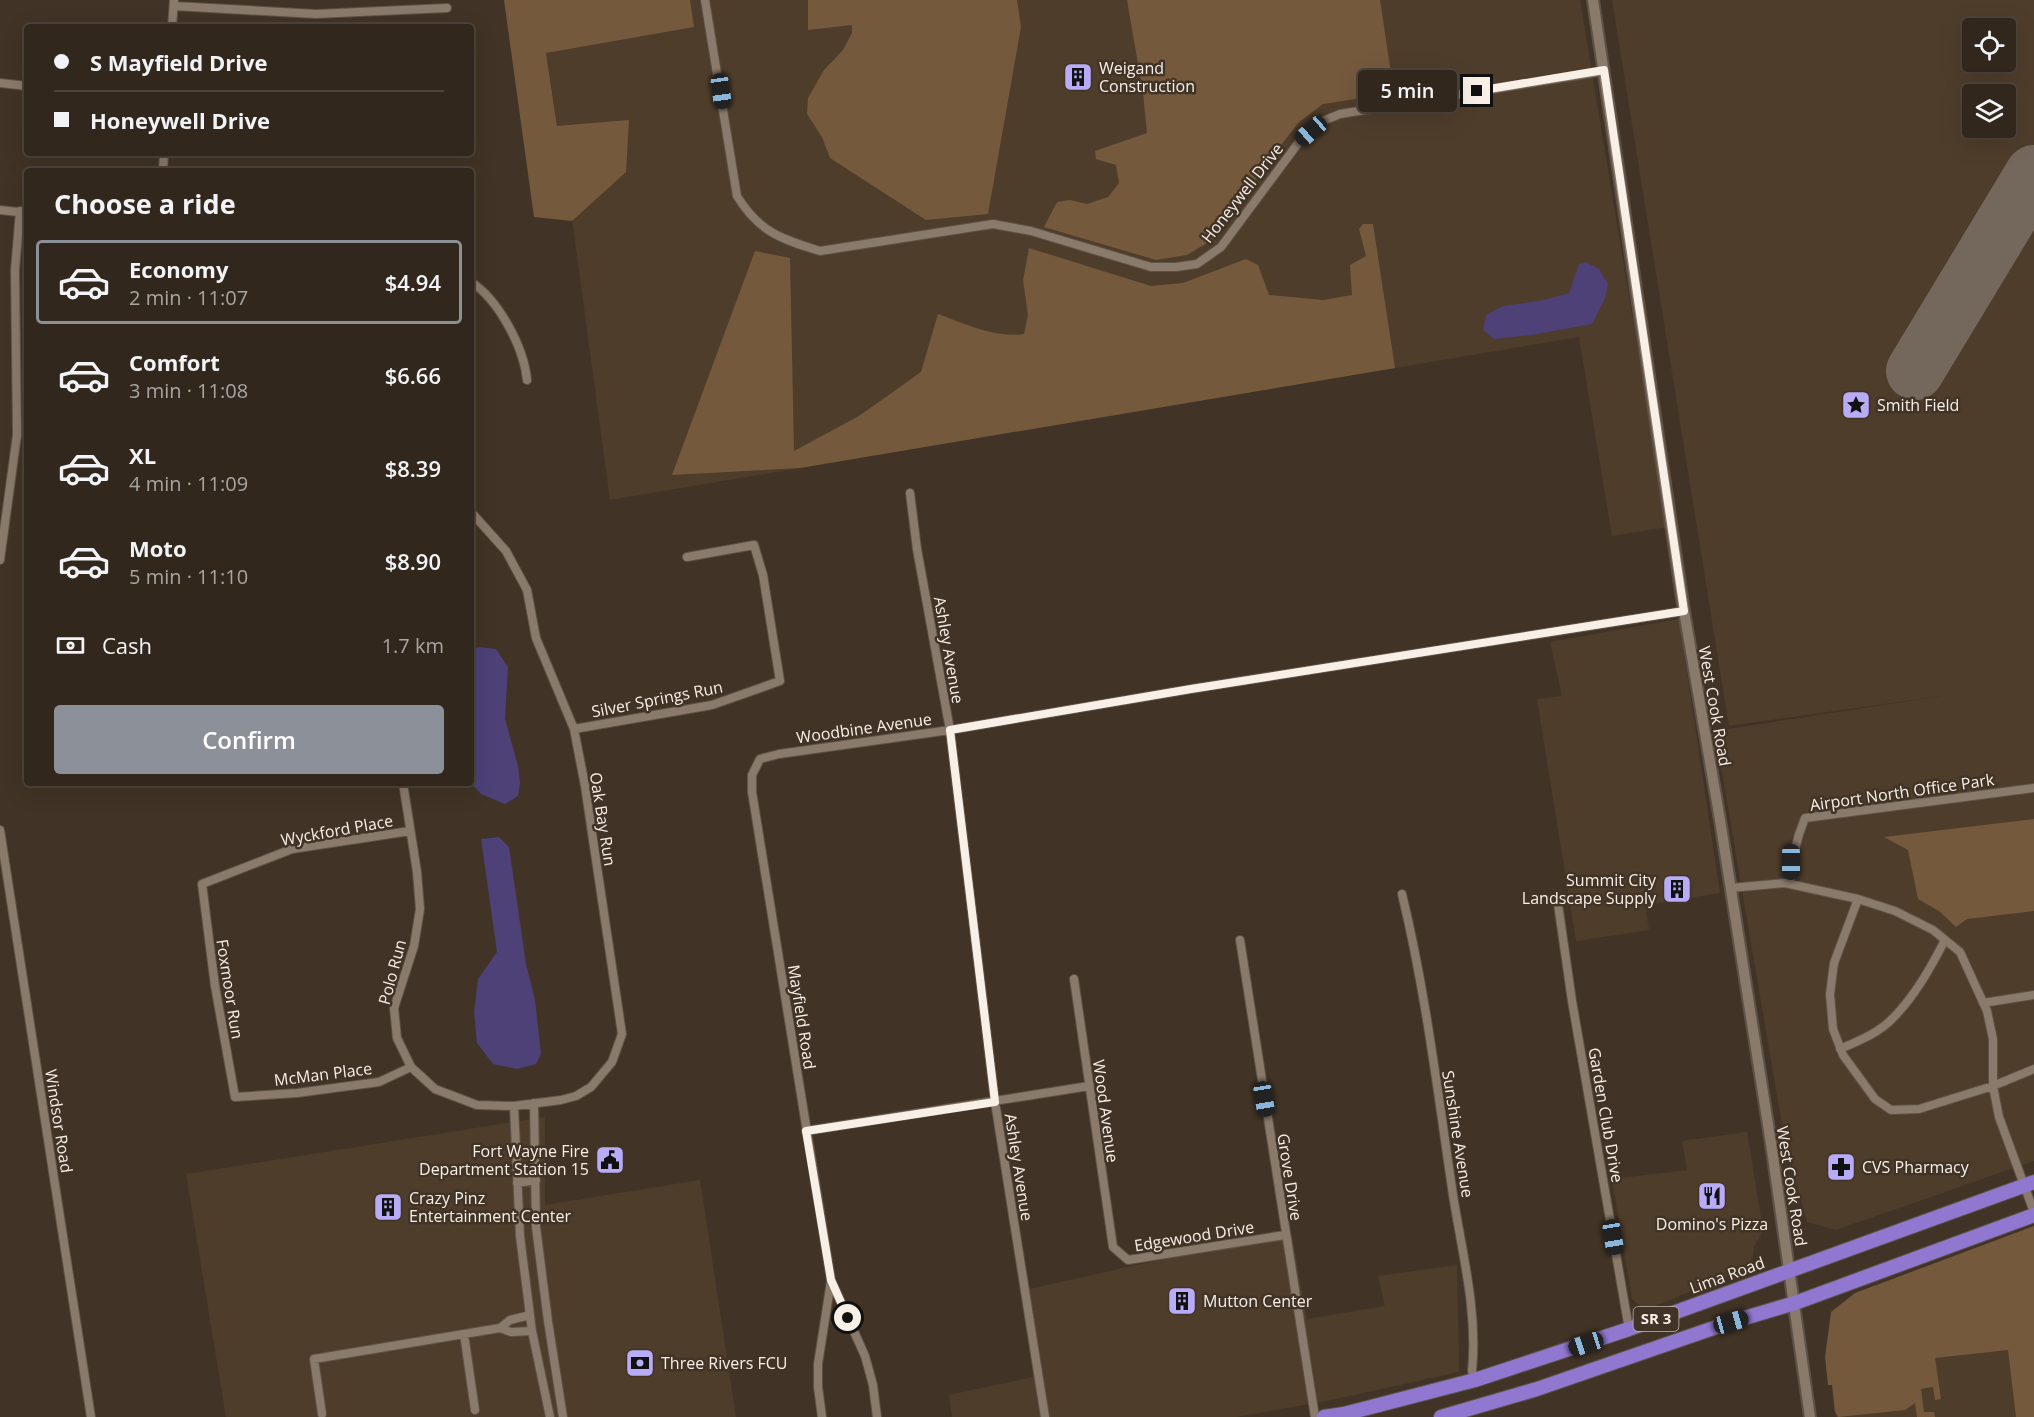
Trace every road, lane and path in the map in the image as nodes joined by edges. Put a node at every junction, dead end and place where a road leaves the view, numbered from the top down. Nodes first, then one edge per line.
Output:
1 (705, 0) edge
2 (1593, 0) edge
3 (174, 3) edge
4 (447, 8) dead end
5 (172, 24) edge
6 (1604, 70) junction
7 (0, 83) edge
8 (24, 86) edge
9 (0, 210) edge
10 (24, 212) edge
11 (474, 285) edge
12 (527, 380) dead end
13 (910, 493) dead end
14 (474, 522) edge
15 (687, 557) dead end
16 (0, 560) edge
17 (1684, 611) junction
18 (574, 729) junction
19 (950, 730) junction
20 (760, 759) joint
21 (403, 786) edge
22 (2034, 788) edge
23 (0, 830) edge
24 (410, 831) junction
25 (202, 884) joint
26 (1790, 884) junction
27 (1730, 888) junction
28 (1402, 894) dead end
29 (1858, 898) junction
30 (1558, 904) dead end
31 (1240, 940) dead end
32 (1945, 940) junction
33 (1074, 979) dead end
34 (2034, 995) edge
35 (1983, 1003) junction
36 (1840, 1049) junction
37 (411, 1066) junction
38 (2034, 1069) edge
39 (1089, 1086) junction
40 (1993, 1086) junction
41 (235, 1097) joint
42 (995, 1102) junction
43 (534, 1103) junction
44 (514, 1106) junction
45 (806, 1131) junction
46 (536, 1180) junction
47 (517, 1183) junction
48 (2029, 1184) edge
49 (2034, 1214) edge
50 (1285, 1235) junction
51 (1113, 1247) joint
52 (1790, 1270) junction
53 (831, 1280) junction
54 (1795, 1303) junction
55 (530, 1315) junction
56 (500, 1328) junction
57 (1629, 1329) junction
58 (532, 1331) junction
59 (464, 1334) junction
60 (1475, 1380) junction
61 (475, 1410) dead end
62 (322, 1414) dead end
63 (1462, 1415) edge
64 (91, 1417) edge
65 (550, 1417) edge
66 (563, 1417) edge
67 (822, 1417) edge
68 (877, 1417) edge
69 (1045, 1417) edge
70 (1315, 1417) edge
71 (1324, 1417) edge
72 (1441, 1417) edge
73 (1810, 1417) edge

1 - 6 street, Honeywell Drive
2 - 6 main road, West Cook Road
3 - 4 street
3 - 5 street
6 - 17 main road, West Cook Road
7 - 8 street
9 - 10 street
10 - 16 street
11 - 12 street
13 - 19 street, Ashley Avenue
14 - 18 street, Oak Bay Run
15 - 18 street, Silver Springs Run
17 - 19 street, Woodbine Avenue
17 - 27 main road, West Cook Road
18 - 43 street, Oak Bay Run
19 - 20 street, Woodbine Avenue
19 - 42 street, Ashley Avenue
20 - 45 street, Mayfield Road
21 - 24 street, Polo Run
22 - 26 street, Airport North Office Park
23 - 64 street, Windsor Road
24 - 25 street, Wyckford Place
24 - 37 street, Polo Run
25 - 41 street, Foxmoor Run
26 - 27 street
26 - 29 street
27 - 52 main road, West Cook Road
28 - 60 street, Sunshine Avenue
29 - 32 street
29 - 36 street
30 - 57 street, Garden Club Drive
31 - 50 street, Grove Drive
32 - 35 street
32 - 36 street
33 - 39 street, Wood Avenue
34 - 35 street
35 - 40 street
36 - 40 street
37 - 41 street, McMan Place
37 - 44 street, Polo Run
38 - 40 street
39 - 42 street
39 - 51 street, Wood Avenue
40 - 48 street
42 - 45 street
42 - 69 street, Ashley Avenue
43 - 44 street, Polo Run
43 - 46 street
44 - 47 street
45 - 53 street, Mayfield Road
46 - 47 street
46 - 66 street
47 - 55 street
48 - 49 street
48 - 52 highway, Lima Road / SR 3
49 - 54 highway, SR 3
50 - 51 street, Edgewood Drive
50 - 70 street, Grove Drive
52 - 54 main road, West Cook Road
52 - 57 highway, Lima Road / SR 3
53 - 67 street
53 - 68 street
54 - 63 highway, SR 3
54 - 73 main road, West Cook Road
55 - 56 street
55 - 58 street
56 - 58 street
56 - 59 street
57 - 60 highway, Lima Road / SR 3
58 - 65 street
59 - 61 street
59 - 62 street
60 - 71 highway, Lima Road / SR 3
63 - 72 highway, SR 3

